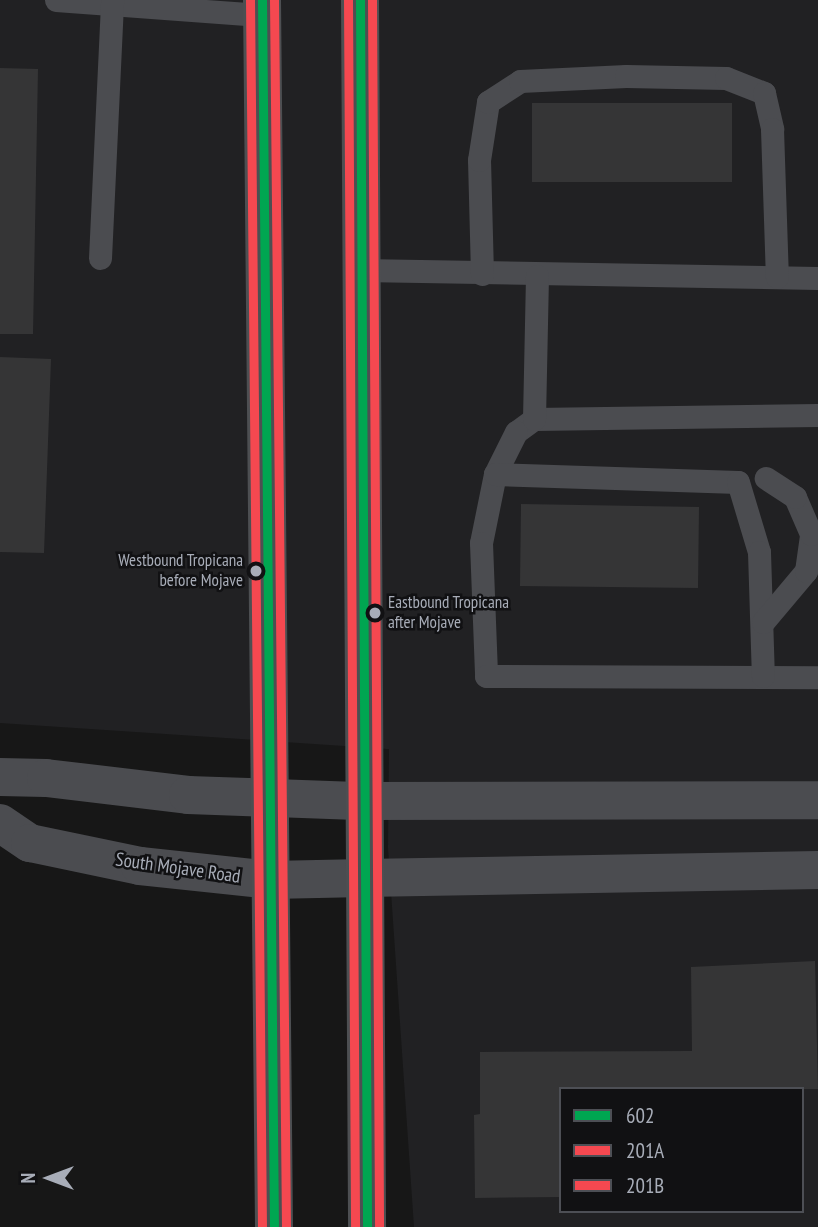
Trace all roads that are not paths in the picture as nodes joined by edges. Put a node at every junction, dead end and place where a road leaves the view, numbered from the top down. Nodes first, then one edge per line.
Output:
1 (56, 0) edge
2 (360, 0) edge
3 (112, 1) edge
4 (262, 7) edge
5 (100, 258) dead end
6 (361, 270) junction
7 (482, 274) junction
8 (537, 276) junction
9 (777, 277) junction
10 (818, 278) edge
11 (818, 415) edge
12 (534, 419) junction
13 (495, 474) junction
14 (766, 478) dead end
15 (764, 622) junction
16 (764, 676) junction
17 (818, 677) edge
18 (0, 777) edge
19 (272, 799) junction
20 (364, 800) junction
21 (818, 800) edge
22 (0, 823) edge
23 (818, 870) edge
24 (364, 878) junction
25 (271, 880) junction
26 (274, 1227) edge
27 (367, 1227) edge

1 - 3 lane
2 - 6 main road
3 - 4 lane
3 - 5 lane
4 - 19 main road
6 - 7 lane
6 - 20 main road
7 - 8 lane
7 - 9 lane
8 - 9 lane
8 - 12 lane
9 - 10 lane
11 - 12 lane
12 - 13 lane
13 - 15 lane
13 - 16 lane
14 - 15 lane
15 - 16 lane
16 - 17 lane
18 - 19 street
19 - 20 street
19 - 25 main road
20 - 21 street
20 - 24 main road
22 - 25 street, South Mojave Road
23 - 24 street, South Mojave Road
24 - 25 street, South Mojave Road
24 - 27 main road
25 - 26 main road

